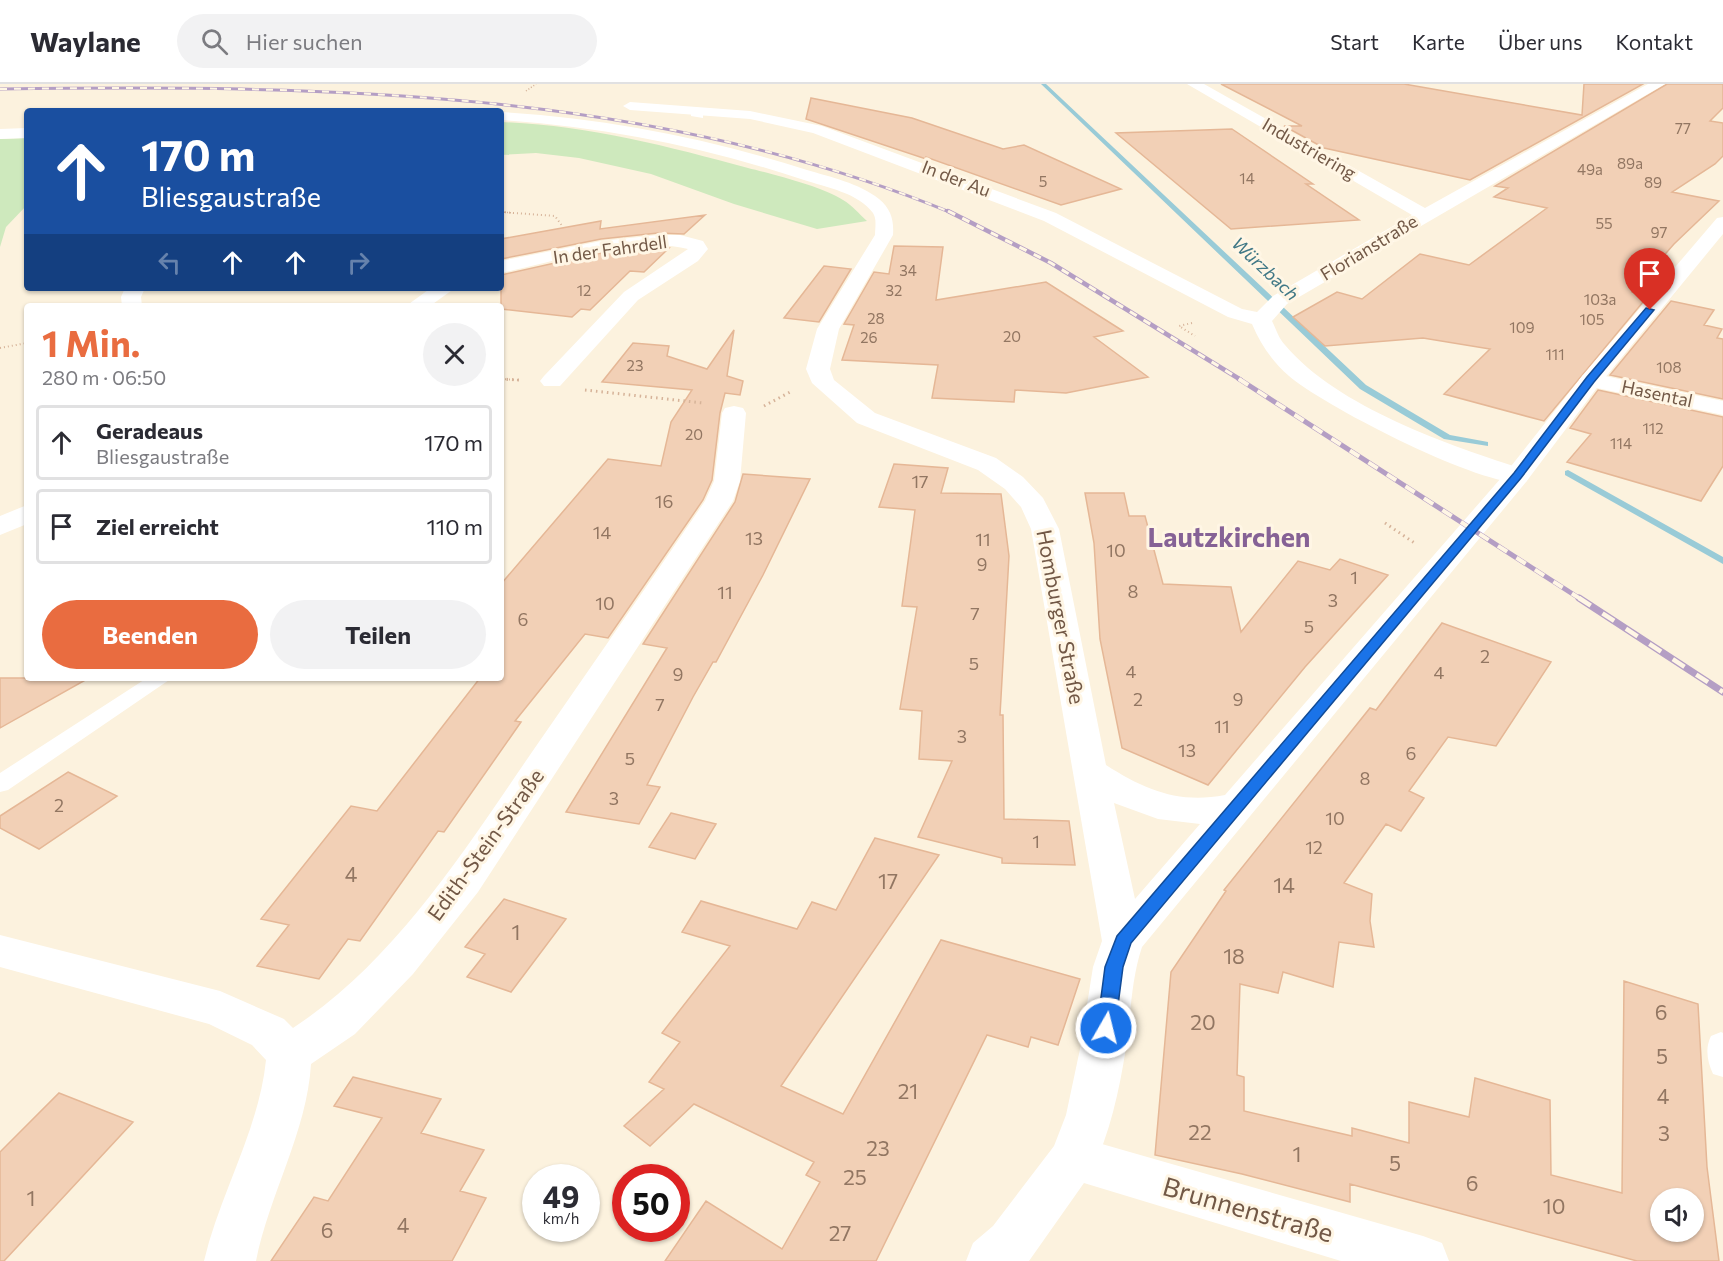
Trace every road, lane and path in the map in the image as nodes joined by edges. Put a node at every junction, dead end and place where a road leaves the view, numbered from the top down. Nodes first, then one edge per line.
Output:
1 (1194, 84) edge
2 (1658, 84) edge
3 (630, 106) dead end
4 (504, 116) edge
5 (24, 133) edge
6 (0, 134) edge
7 (504, 212) edge
8 (1425, 215) junction
9 (555, 216) dead end
10 (1723, 222) edge
11 (504, 266) edge
12 (440, 291) edge
13 (421, 303) edge
14 (1270, 310) junction
15 (24, 344) edge
16 (0, 348) edge
17 (1591, 380) junction
18 (552, 381) joint
19 (1723, 408) edge
20 (734, 413) joint
21 (1517, 476) junction
22 (24, 515) edge
23 (0, 527) edge
24 (156, 681) edge
25 (1089, 771) junction
26 (0, 784) edge
27 (1235, 806) junction
28 (1123, 941) junction
29 (0, 951) edge
30 (289, 1055) junction
31 (1074, 1158) junction
32 (230, 1261) edge
33 (992, 1261) edge
34 (1423, 1261) edge

1 - 8 street, Industriering
2 - 8 street, Florianstraße
3 - 14 street, In der Au
4 - 25 street, Homburger Straße
5 - 6 street
7 - 9 path
8 - 14 street, Florianstraße
10 - 17 street
11 - 18 street, In der Fahrdell
12 - 13 street
14 - 21 street
15 - 16 path
17 - 19 street, Hasental
17 - 21 street
18 - 20 path
20 - 30 street, Edith-Stein-Straße
21 - 27 street
22 - 23 street
24 - 26 lane
25 - 27 street
25 - 28 street, Homburger Straße
27 - 28 street
28 - 31 street
29 - 30 street
30 - 32 street
31 - 33 street
31 - 34 street, Brunnenstraße

